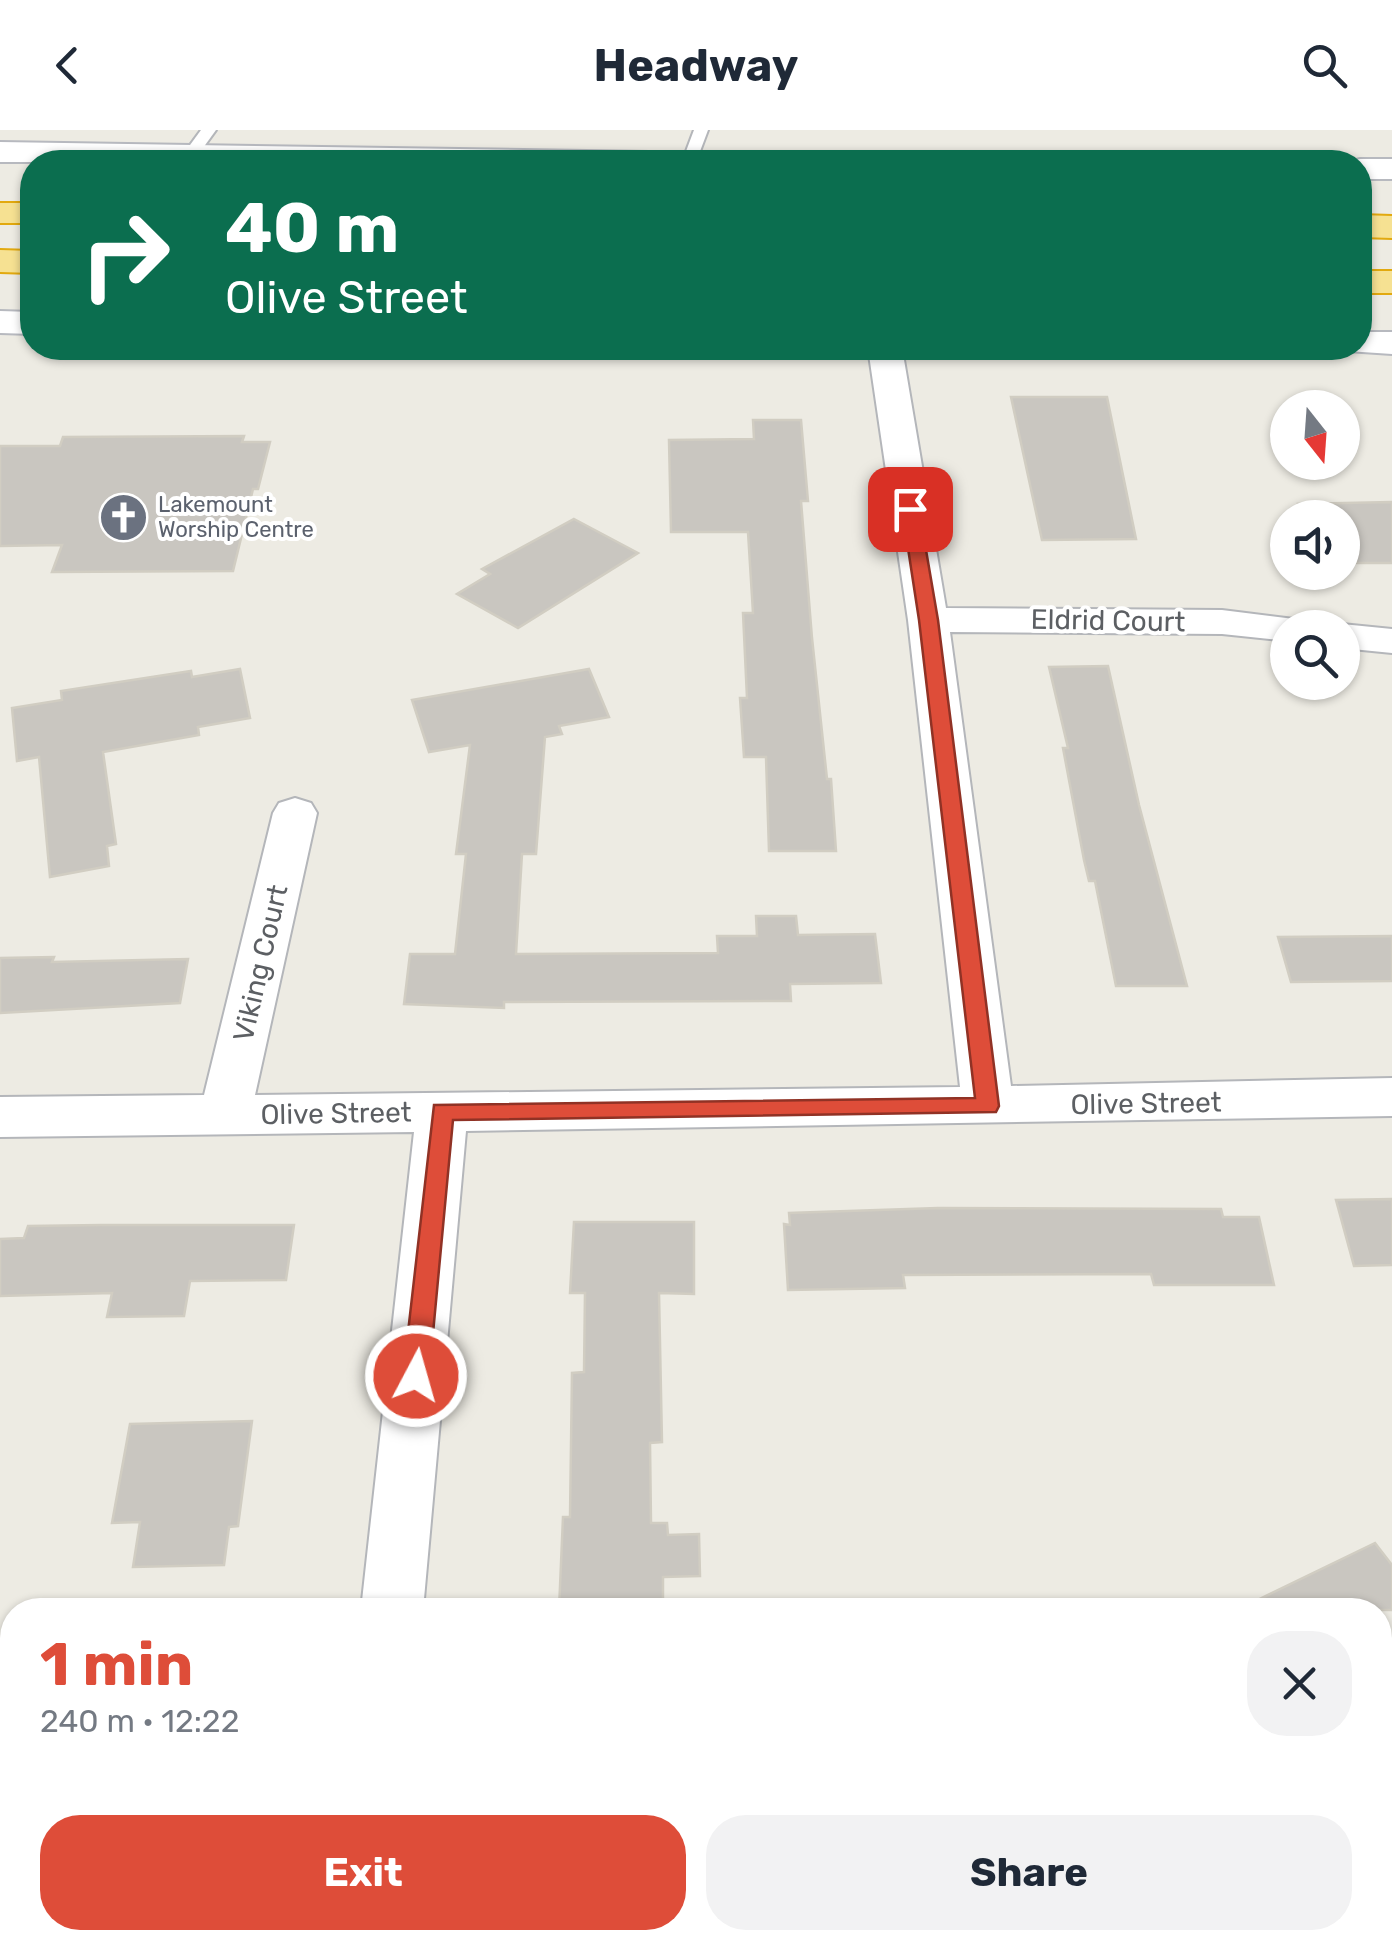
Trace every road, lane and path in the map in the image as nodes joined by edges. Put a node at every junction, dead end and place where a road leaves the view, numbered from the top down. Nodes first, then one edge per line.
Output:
1 (200, 143) edge
2 (44, 150) edge
3 (365, 150) edge
4 (887, 360) edge
5 (928, 620) junction
6 (1270, 628) edge
7 (1360, 638) edge
8 (1392, 642) edge
9 (296, 813) dead end
10 (1392, 1098) edge
11 (988, 1106) junction
12 (442, 1112) junction
13 (225, 1114) junction
14 (0, 1117) edge
15 (393, 1598) edge

1 - 2 street
1 - 3 street
4 - 5 street
5 - 6 street, Eldrid Court
5 - 11 street
7 - 8 street
9 - 13 street, Viking Court
10 - 11 street, Olive Street
11 - 12 street, Olive Street
12 - 13 street, Olive Street
12 - 15 street
13 - 14 street, Olive Street

